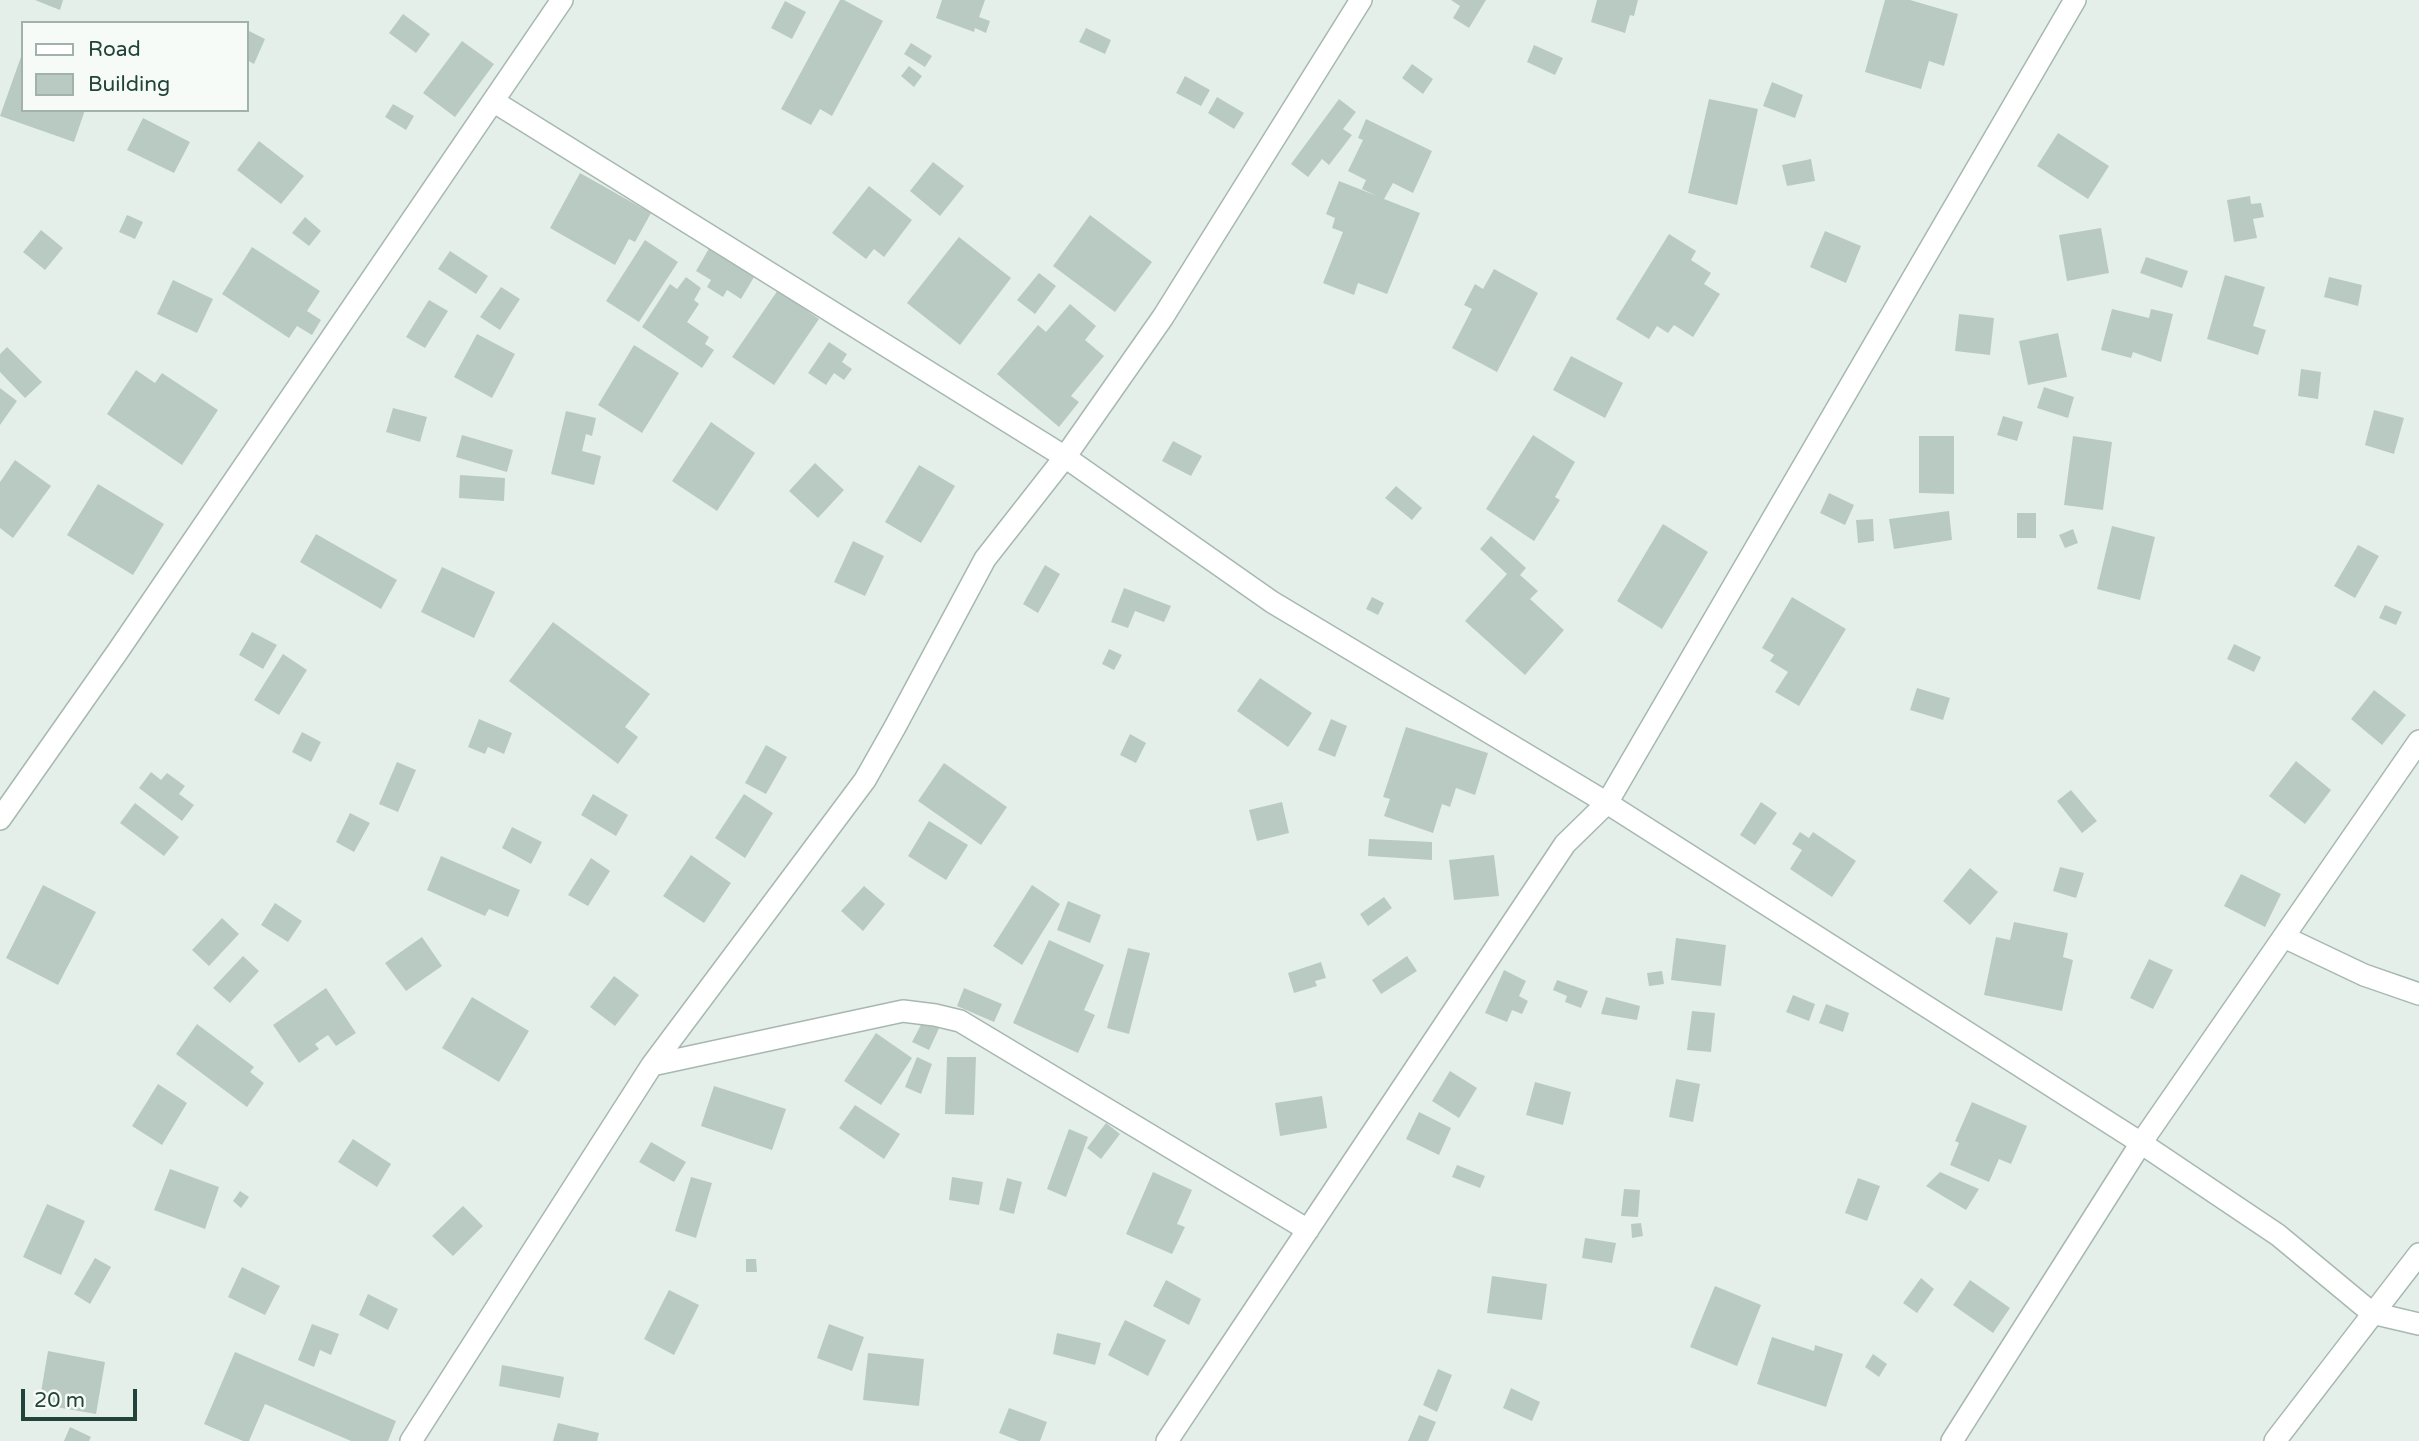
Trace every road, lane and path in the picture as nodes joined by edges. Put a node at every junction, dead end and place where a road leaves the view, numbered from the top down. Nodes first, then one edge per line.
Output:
1 (562, 0) edge
2 (1361, 0) edge
3 (2075, 0) edge
4 (493, 101) junction
5 (1065, 457) junction
6 (2419, 741) edge
7 (1606, 803) junction
8 (0, 818) edge
9 (2284, 937) junction
10 (2419, 994) edge
11 (652, 1065) junction
12 (2141, 1143) junction
13 (1308, 1230) junction
14 (2419, 1254) edge
15 (2372, 1313) junction
16 (2419, 1324) edge
17 (411, 1441) edge
18 (1167, 1441) edge
19 (1952, 1441) edge
20 (2275, 1441) edge

1 - 4 street
2 - 5 street
3 - 7 street
4 - 5 street
4 - 8 street
5 - 7 street
5 - 11 street
6 - 9 street
7 - 12 street
7 - 13 street
9 - 10 street
9 - 12 street
11 - 13 street
11 - 17 street
12 - 15 street
12 - 19 street
13 - 18 street
14 - 15 street
15 - 16 street
15 - 20 street

